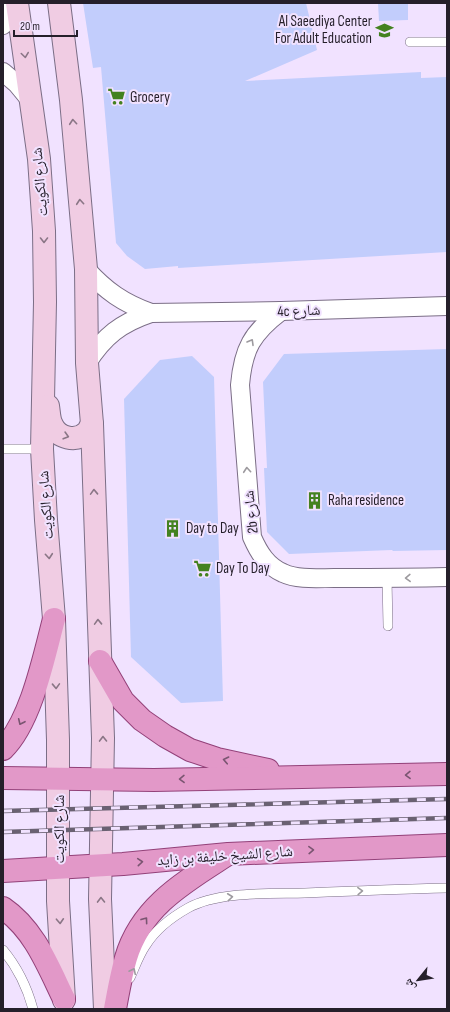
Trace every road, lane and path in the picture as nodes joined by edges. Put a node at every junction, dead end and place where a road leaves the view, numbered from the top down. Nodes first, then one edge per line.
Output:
1 (11, 3) edge
2 (17, 3) edge
3 (59, 3) edge
4 (3, 25) edge
5 (410, 42) dead end
6 (447, 42) edge
7 (3, 72) edge
8 (31, 101) junction
9 (86, 269) junction
10 (447, 306) edge
11 (281, 312) junction
12 (151, 313) junction
13 (88, 363) junction
14 (44, 378) junction
15 (92, 424) junction
16 (3, 449) edge
17 (42, 449) junction
18 (447, 577) edge
19 (387, 579) junction
20 (54, 619) junction
21 (388, 626) dead end
22 (100, 661) junction
23 (3, 750) edge
24 (447, 774) edge
25 (3, 778) edge
26 (59, 778) junction
27 (102, 778) junction
28 (305, 778) junction
29 (447, 845) edge
30 (228, 854) junction
31 (101, 865) junction
32 (59, 868) junction
33 (3, 871) edge
34 (447, 888) edge
35 (3, 908) edge
36 (3, 950) edge
37 (64, 1004) edge
38 (112, 1008) edge
39 (33, 1009) edge

1 - 4 street
2 -> 8 main road, شارع الكويت
9 -> 3 main road
5 - 6 lane
7 - 8 street
8 -> 14 main road, شارع الكويت
9 - 12 street, 4c شارع
9 - 13 main road
10 - 11 street, 4c شارع
11 - 12 street, 4c شارع
19 -> 11 street, 2b شارع
12 - 13 street, 4c شارع
13 - 15 main road
14 -> 15 main road
14 - 17 main road, شارع الكويت
22 -> 15 main road
16 - 17 lane
17 -> 20 main road, شارع الكويت
18 -> 19 street, 2b شارع
19 - 21 lane
20 -> 23 main road
20 -> 26 main road, شارع الكويت
27 -> 22 main road
28 -> 22 main road
24 -> 28 main road
25 - 26 main road
26 - 27 main road
26 - 32 main road, شارع الكويت
28 -> 27 main road
27 - 31 main road
30 -> 29 main road, شارع الشيخ خليفة بن زايد
31 -> 30 main road, شارع الشيخ خليفة بن زايد
38 -> 30 main road
31 - 32 main road, شارع الشيخ خليفة بن زايد
38 -> 31 main road
32 - 33 main road, شارع الشيخ خليفة بن زايد
32 -> 37 main road, شارع الكويت
38 -> 34 lane
35 - 37 main road
36 - 39 lane

